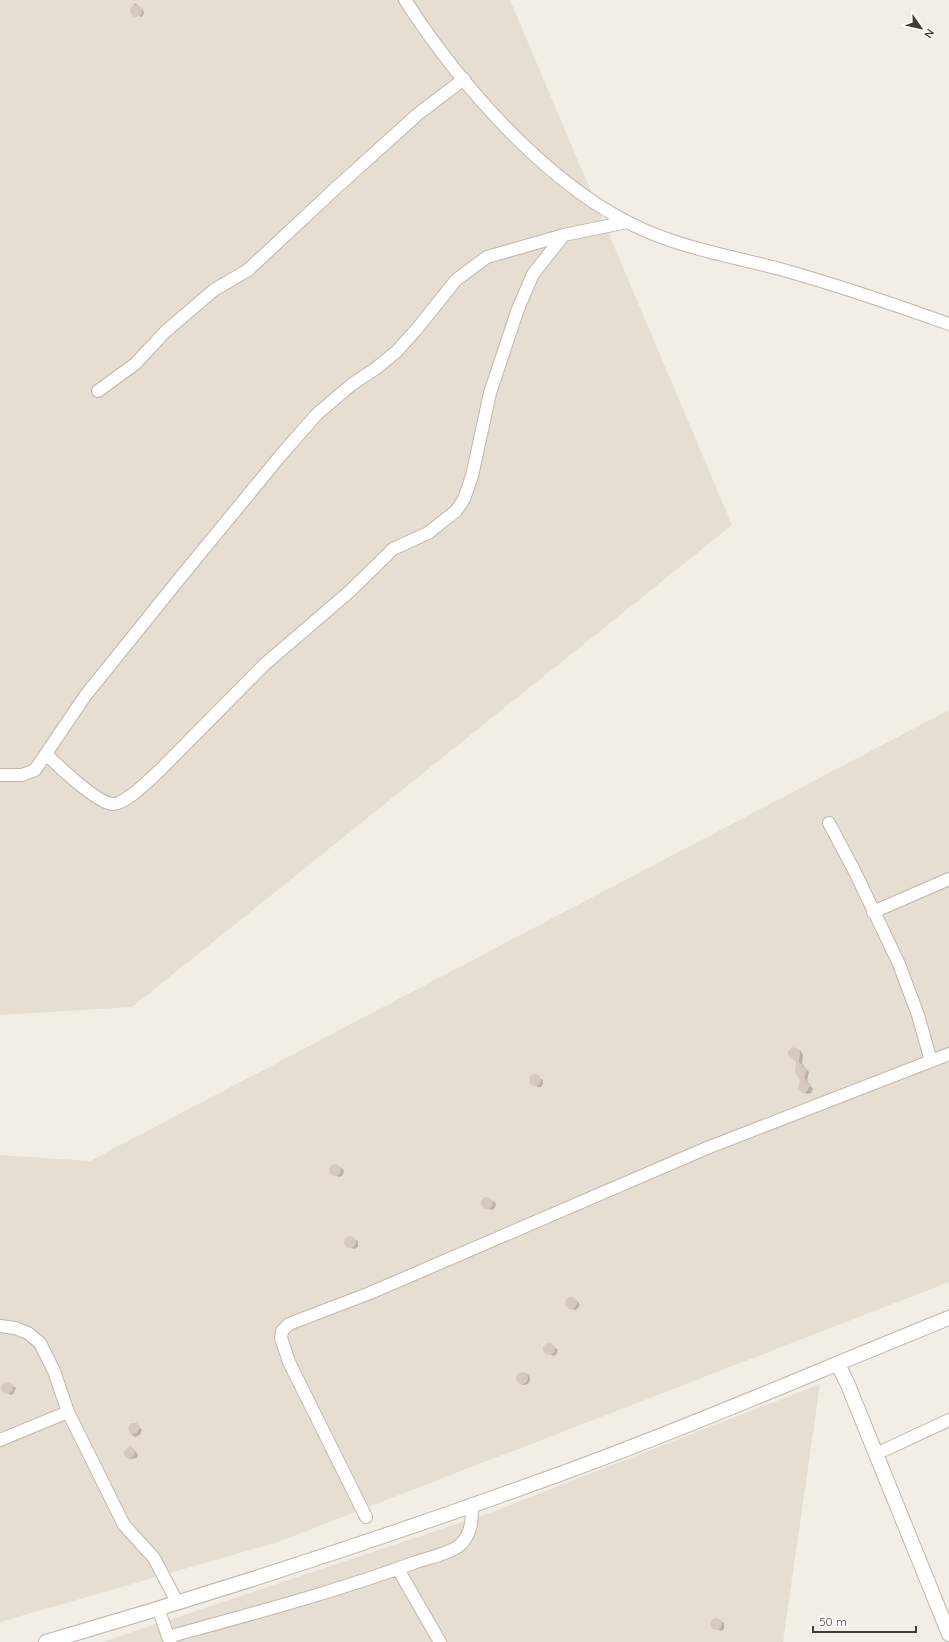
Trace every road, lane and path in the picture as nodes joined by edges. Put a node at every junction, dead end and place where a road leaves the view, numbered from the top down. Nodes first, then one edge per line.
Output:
1 (405, 0) edge
2 (464, 79) junction
3 (627, 222) junction
4 (564, 235) junction
5 (949, 324) edge
6 (98, 391) dead end
7 (46, 754) junction
8 (0, 774) edge
9 (829, 823) dead end
10 (949, 879) edge
11 (873, 912) junction
12 (949, 1054) edge
13 (931, 1061) junction
14 (949, 1318) edge
15 (0, 1326) edge
16 (838, 1364) junction
17 (68, 1412) junction
18 (949, 1420) edge
19 (0, 1440) edge
20 (876, 1454) junction
21 (472, 1504) junction
22 (366, 1517) dead end
23 (398, 1569) junction
24 (178, 1602) junction
25 (158, 1608) junction
26 (945, 1612) edge
27 (949, 1634) edge
28 (169, 1640) edge
29 (46, 1642) edge
30 (440, 1642) edge

1 - 2 street
2 - 3 street
2 - 6 street
3 - 4 street
3 - 5 street
4 - 7 street
4 - 7 street
7 - 8 street
9 - 11 street
10 - 11 street
11 - 13 street
12 - 13 street
13 - 22 street
14 - 16 street
15 - 17 street
16 - 20 street
16 - 21 street
17 - 19 street
17 - 24 street
18 - 20 street
20 - 26 street
21 - 23 street
21 - 24 street
23 - 28 street
23 - 30 street
24 - 25 street
25 - 28 street
25 - 29 street
26 - 27 street

